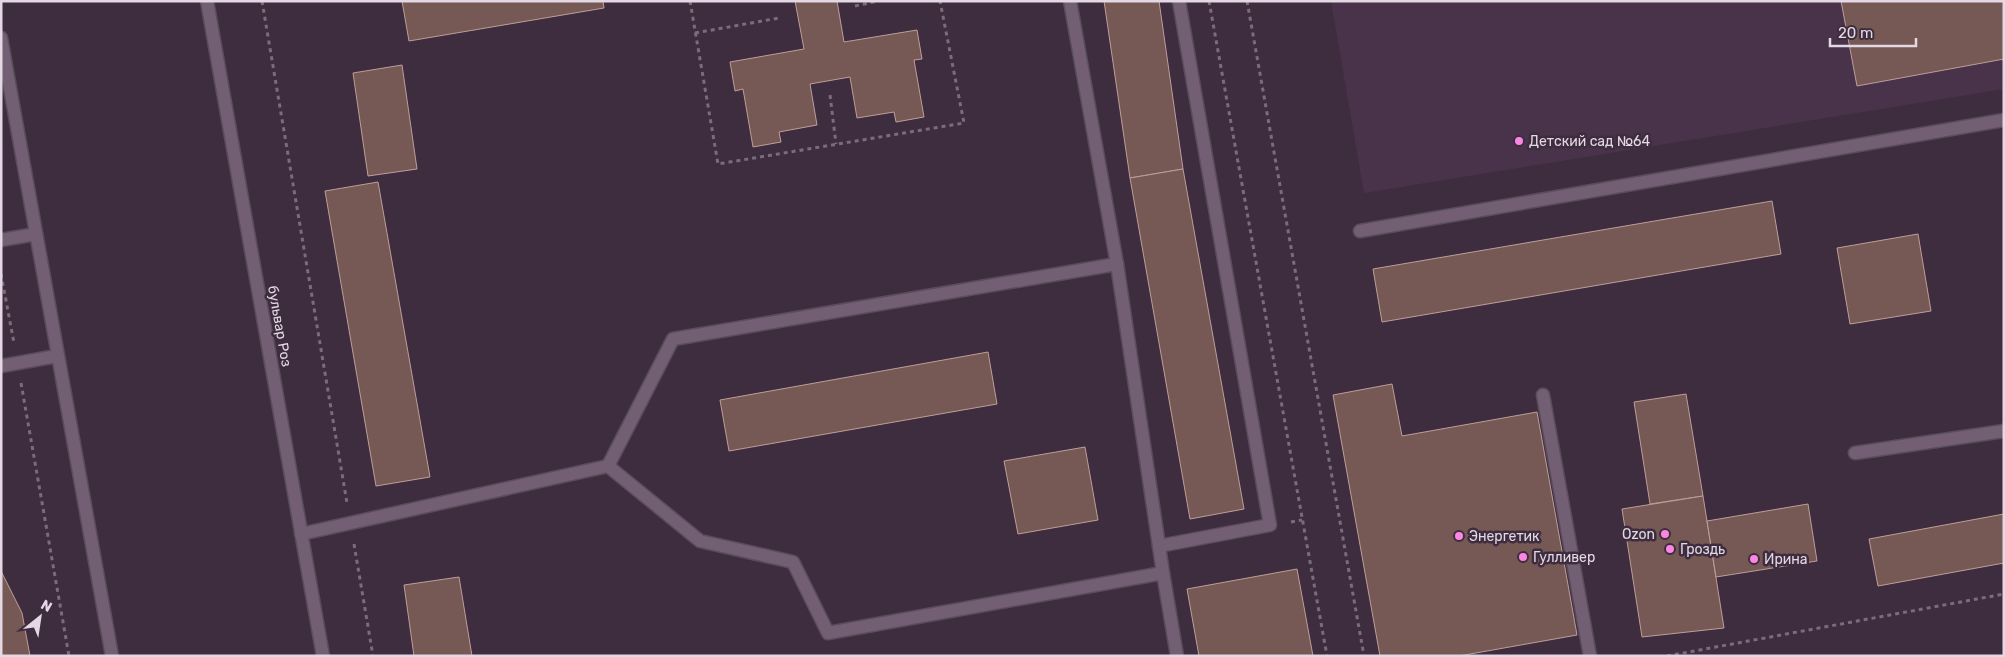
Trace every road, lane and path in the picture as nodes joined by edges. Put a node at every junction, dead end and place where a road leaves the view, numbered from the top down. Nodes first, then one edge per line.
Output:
1 (207, 1) edge
2 (262, 1) edge
3 (690, 1) edge
4 (878, 1) edge
5 (940, 1) edge
6 (1070, 1) edge
7 (1180, 1) edge
8 (1209, 1) edge
9 (1247, 1) edge
10 (855, 6) dead end
11 (779, 18) dead end
12 (695, 33) junction
13 (1, 38) edge
14 (830, 95) dead end
15 (2004, 120) edge
16 (836, 144) junction
17 (1360, 231) dead end
18 (36, 234) junction
19 (1, 240) edge
20 (1117, 264) junction
21 (1, 274) edge
22 (57, 356) junction
23 (17, 363) junction
24 (1, 366) edge
25 (1542, 396) dead end
26 (2004, 431) edge
27 (1856, 453) dead end
28 (608, 466) junction
29 (351, 523) junction
30 (301, 534) junction
31 (1159, 546) junction
32 (1163, 573) junction
33 (2004, 594) edge
34 (69, 656) edge
35 (112, 656) edge
36 (323, 656) edge
37 (373, 656) edge
38 (1177, 656) edge
39 (1327, 656) edge
40 (1364, 656) edge
41 (1590, 656) edge
42 (1667, 656) edge

1 - 30 street, бульвар Роз
2 - 29 path
3 - 12 path
4 - 10 path
5 - 16 path
6 - 20 street
7 - 31 street
8 - 39 path
9 - 40 path
11 - 12 path
12 - 16 path
13 - 18 street
14 - 16 path
15 - 17 street
18 - 19 street
18 - 22 street
20 - 28 street
20 - 31 street
21 - 23 path
22 - 23 street
22 - 35 street
23 - 24 street
23 - 34 path
25 - 41 street
26 - 27 street
28 - 29 street
28 - 32 street
29 - 30 street
29 - 37 path
30 - 36 street, бульвар Роз
31 - 32 street
32 - 38 street
33 - 42 path

